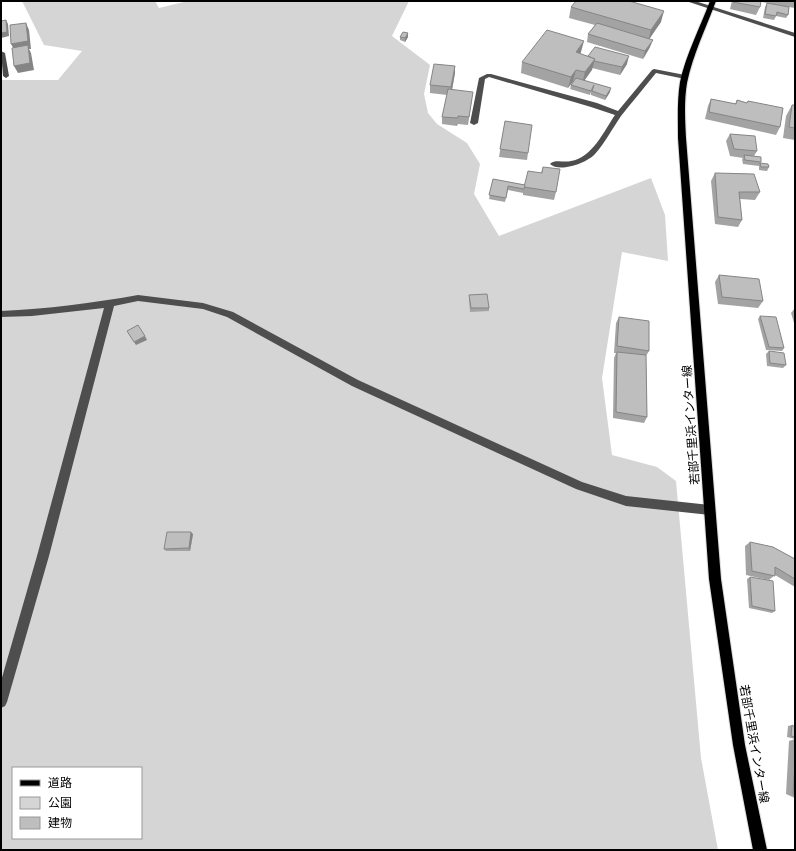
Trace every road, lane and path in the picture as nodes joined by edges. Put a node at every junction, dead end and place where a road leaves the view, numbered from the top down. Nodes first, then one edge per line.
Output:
1 (689, 1) edge
2 (712, 4) edge
3 (795, 35) edge
4 (1, 53) edge
5 (6, 76) dead end
6 (685, 77) junction
7 (619, 114) junction
8 (474, 123) dead end
9 (554, 164) dead end
10 (110, 303) junction
11 (1, 314) edge
12 (710, 510) junction
13 (1, 702) edge
14 (760, 850) edge

1 - 2 street
2 - 3 street
2 - 6 main road, 若部千里浜インター線
4 - 5 street
6 - 7 street
6 - 12 main road, 若部千里浜インター線
7 - 8 street
7 - 9 street
10 - 11 street
10 - 12 street
10 - 13 street
12 - 14 main road, 若部千里浜インター線

